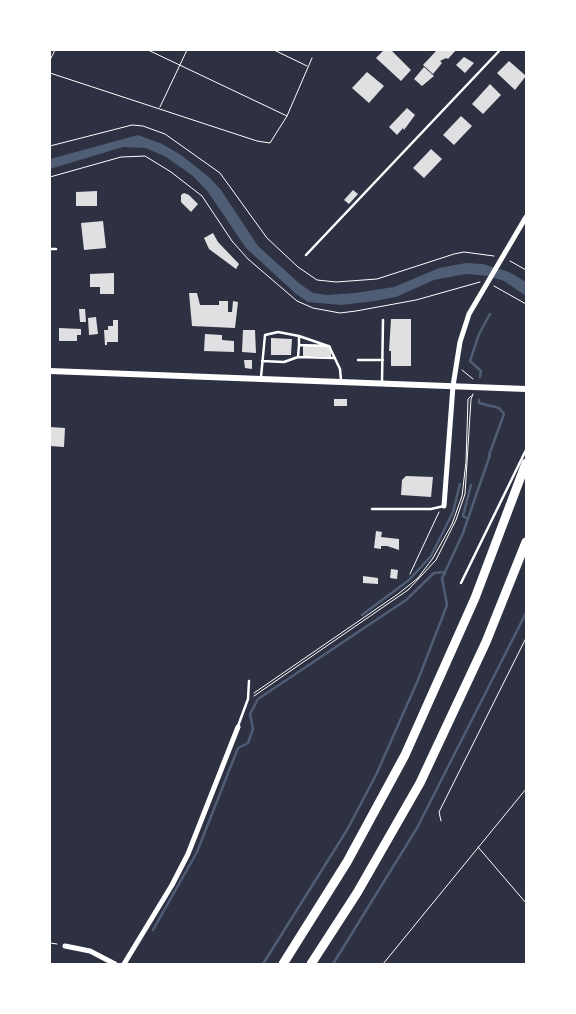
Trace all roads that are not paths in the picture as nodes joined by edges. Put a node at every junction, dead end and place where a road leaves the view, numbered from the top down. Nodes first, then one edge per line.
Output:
1 (500, 50) edge
2 (526, 217) edge
3 (50, 249) edge
4 (56, 249) dead end
5 (306, 255) dead end
6 (383, 320) dead end
7 (299, 336) junction
8 (299, 345) junction
9 (329, 346) junction
10 (298, 357) junction
11 (335, 358) junction
12 (358, 360) dead end
13 (383, 360) junction
14 (262, 361) junction
15 (50, 371) edge
16 (261, 378) junction
17 (343, 382) junction
18 (382, 383) junction
19 (453, 386) junction
20 (526, 389) edge
21 (526, 450) edge
22 (526, 463) edge
23 (444, 506) joint
24 (372, 509) dead end
25 (526, 542) edge
26 (461, 583) dead end
27 (249, 681) dead end
28 (238, 727) joint
29 (65, 946) road end
30 (115, 964) edge
31 (124, 964) edge
32 (283, 964) edge
33 (311, 964) edge

1 - 5 lane
2 - 19 street
3 - 4 lane
6 - 13 lane
7 - 8 lane
7 - 9 lane
7 - 14 lane
8 - 9 lane
8 - 10 lane
9 - 11 lane
10 - 11 lane
10 - 14 lane
11 - 17 lane
12 - 13 lane
13 - 18 lane
14 - 16 lane
15 - 16 street
16 - 17 street
17 - 18 street
18 - 19 street
19 - 20 street
19 - 23 street
21 - 26 lane
22 - 32 highway
23 - 24 lane
25 - 33 highway
27 - 28 lane
28 - 31 street
29 - 30 street

